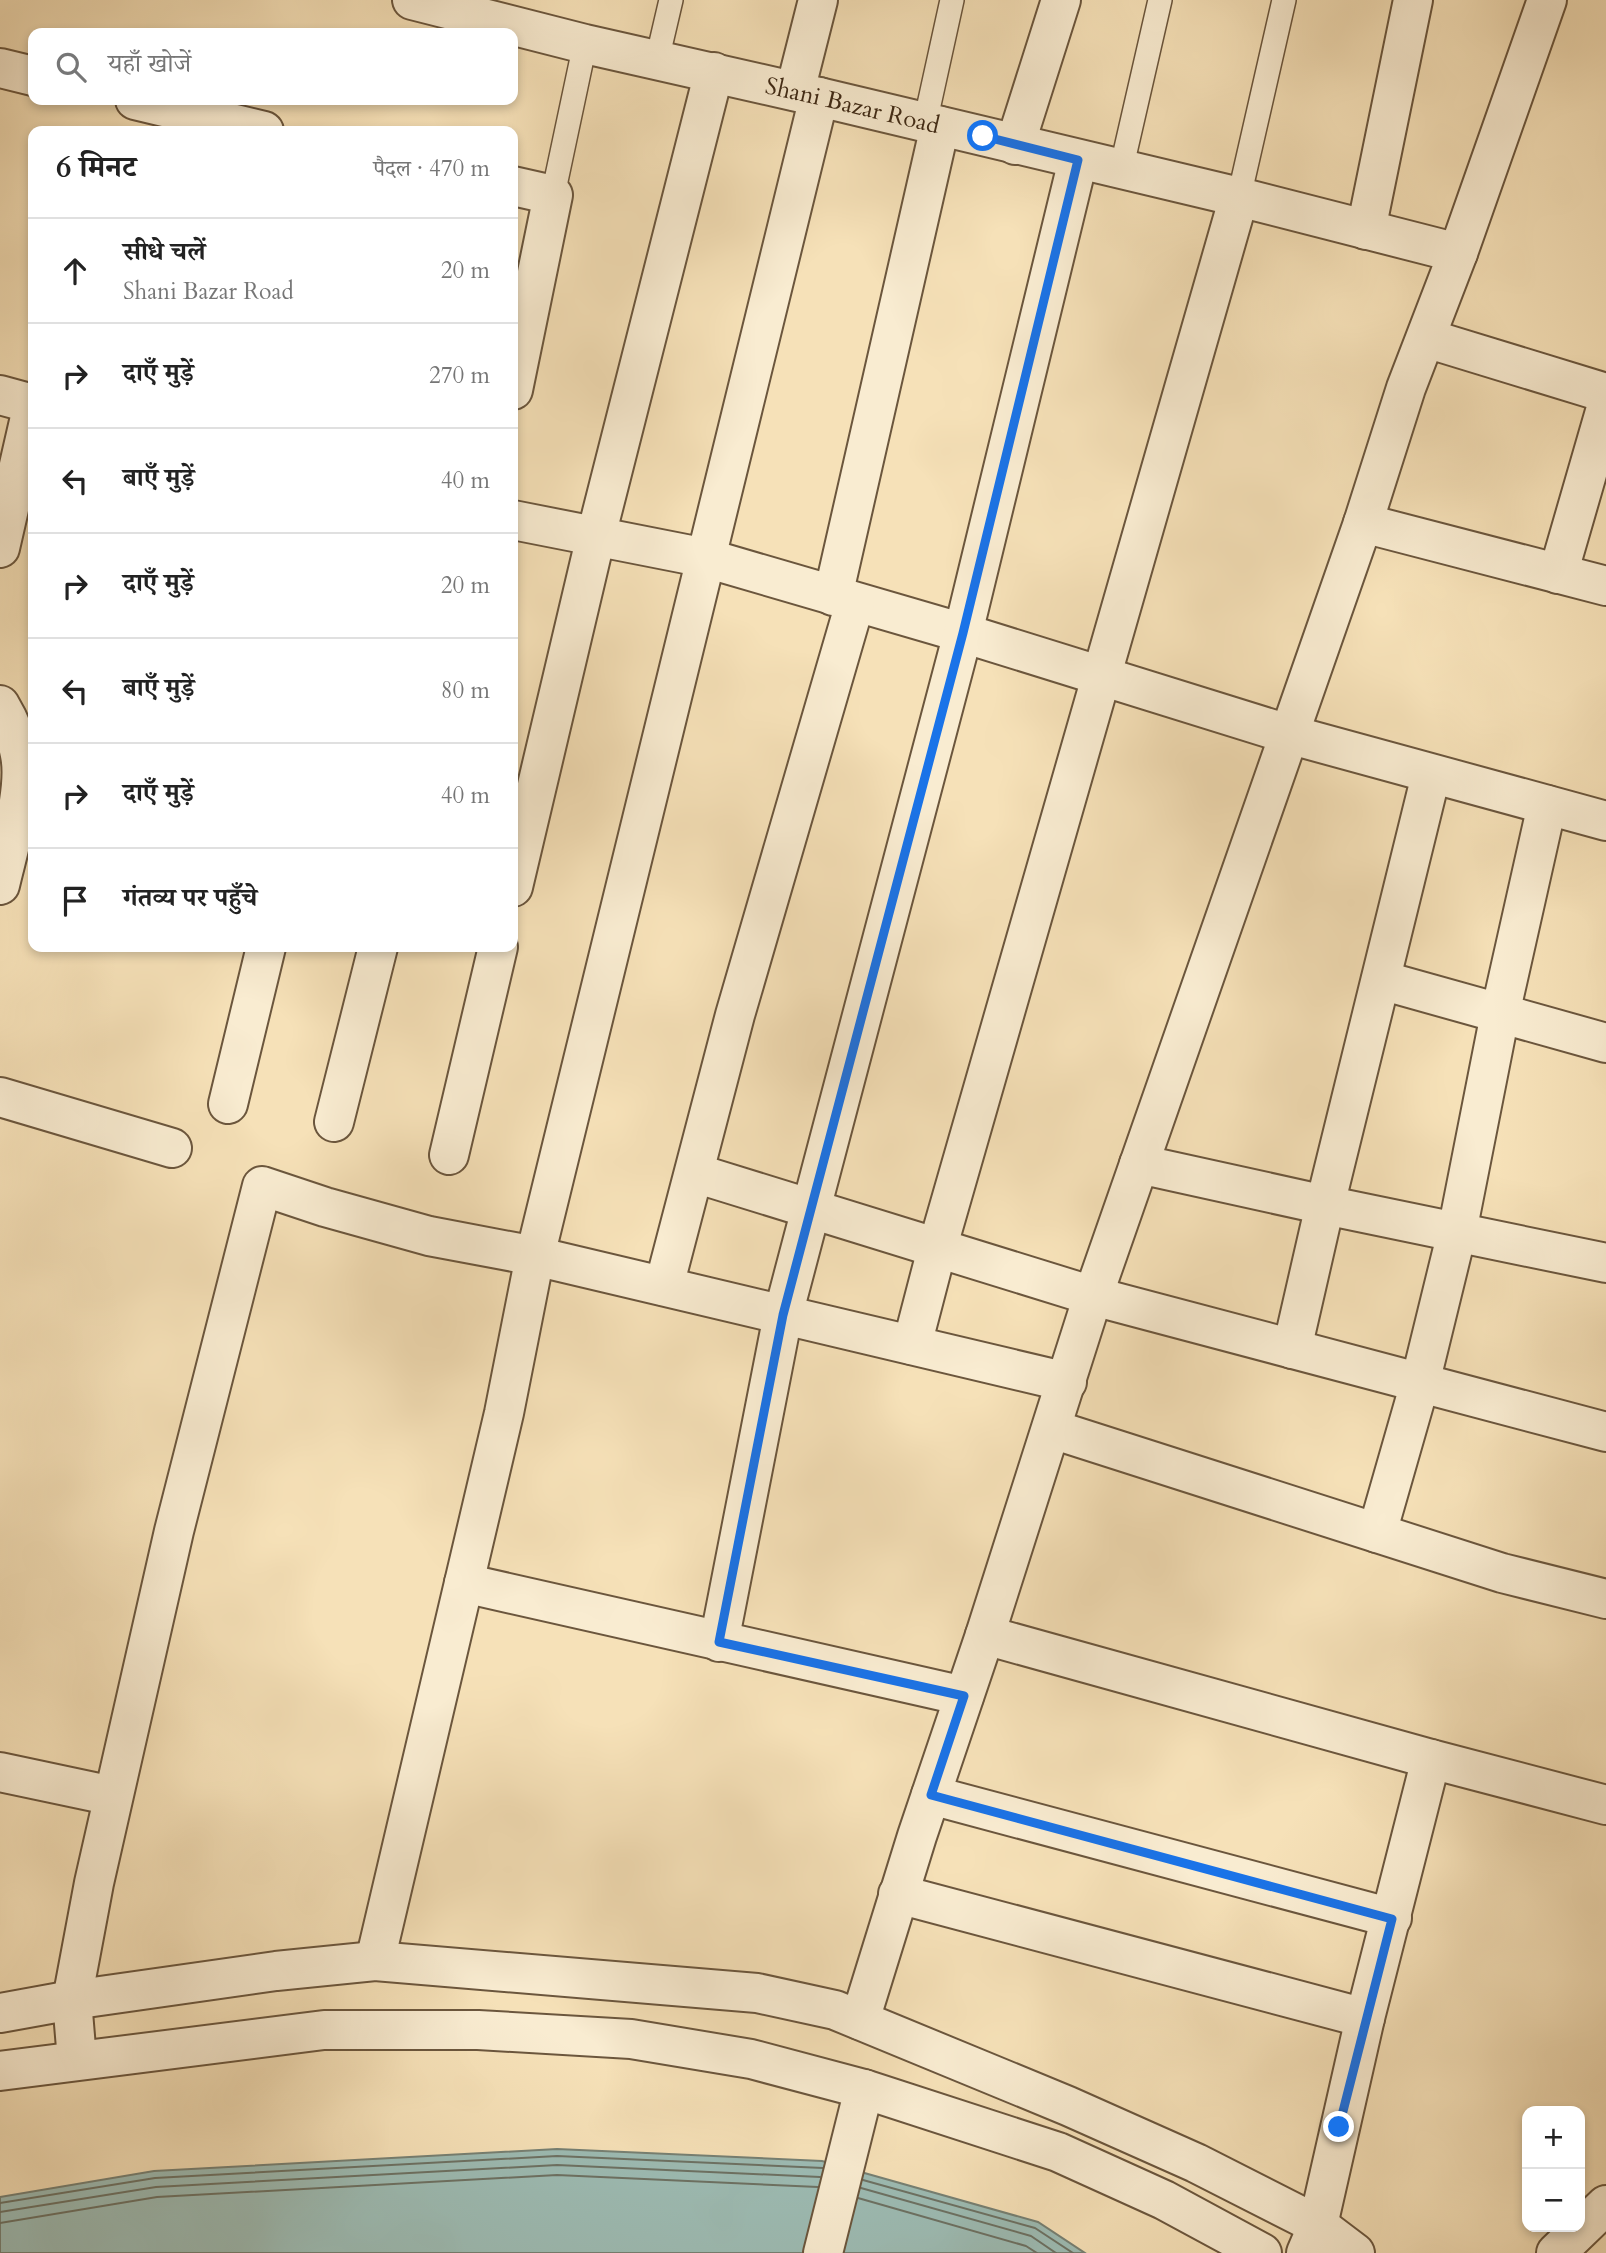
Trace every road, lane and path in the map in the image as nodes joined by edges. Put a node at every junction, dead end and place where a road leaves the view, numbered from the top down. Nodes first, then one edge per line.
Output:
1 (411, 0) edge
2 (671, 0) edge
3 (818, 0) edge
4 (952, 0) edge
5 (1062, 0) edge
6 (1160, 0) edge
7 (1284, 0) edge
8 (1413, 0) edge
9 (1547, 0) edge
10 (584, 44) junction
11 (657, 60) junction
12 (0, 68) edge
13 (714, 72) junction
14 (28, 75) edge
15 (807, 94) junction
16 (141, 111) edge
17 (933, 124) junction
18 (229, 126) edge
19 (1016, 145) junction
20 (1078, 160) junction
21 (1121, 170) junction
22 (518, 187) edge
23 (553, 195) junction
24 (1239, 197) junction
25 (1366, 230) junction
26 (1458, 253) junction
27 (1426, 338) junction
28 (518, 366) edge
29 (1606, 393) edge
30 (0, 395) edge
31 (28, 403) edge
32 (1606, 408) edge
33 (28, 426) edge
34 (518, 521) edge
35 (1363, 523) junction
36 (596, 536) junction
37 (0, 548) edge
38 (706, 558) junction
39 (1558, 574) junction
40 (1606, 586) edge
41 (844, 599) junction
42 (963, 633) junction
43 (1100, 677) junction
44 (0, 705) edge
45 (1288, 734) junction
46 (1431, 775) junction
47 (1547, 806) junction
48 (1606, 821) edge
49 (518, 866) edge
50 (0, 885) edge
51 (265, 952) edge
52 (377, 952) edge
53 (497, 952) edge
54 (1381, 980) junction
55 (1500, 1014) junction
56 (1606, 1043) edge
57 (0, 1097) edge
58 (228, 1104) dead end
59 (334, 1122) dead end
60 (172, 1148) dead end
61 (449, 1155) dead end
62 (1139, 1164) junction
63 (695, 1173) junction
64 (1325, 1205) junction
65 (812, 1210) junction
66 (1457, 1232) junction
67 (937, 1249) junction
68 (536, 1256) junction
69 (1606, 1263) edge
70 (664, 1286) junction
71 (1093, 1296) junction
72 (783, 1315) junction
73 (912, 1345) junction
74 (1292, 1349) junction
75 (1067, 1382) junction
76 (1420, 1383) junction
77 (1052, 1429) junction
78 (1606, 1432) edge
79 (1377, 1533) junction
80 (464, 1583) junction
81 (1606, 1599) edge
82 (985, 1636) junction
83 (719, 1642) junction
84 (964, 1696) junction
85 (1432, 1759) junction
86 (0, 1772) edge
87 (931, 1795) junction
88 (113, 1796) junction
89 (1606, 1805) edge
90 (898, 1894) junction
91 (1392, 1919) junction
92 (375, 1961) junction
93 (72, 2000) junction
94 (0, 2013) edge
95 (1365, 2018) junction
96 (860, 2020) junction
97 (77, 2060) junction
98 (0, 2070) edge
99 (864, 2089) junction
100 (1606, 2205) edge
101 (1312, 2239) edge
102 (823, 2253) edge
103 (1262, 2253) edge
104 (1355, 2253) edge
105 (1556, 2253) edge

1 - 10 street, Shani Bazar Road
2 - 11 lane
3 - 15 street
4 - 17 lane
5 - 19 street
6 - 21 lane
7 - 24 lane
8 - 25 street
9 - 26 street
10 - 11 street, Shani Bazar Road
10 - 23 lane
11 - 13 street, Shani Bazar Road
12 - 14 street
13 - 15 street, Shani Bazar Road
13 - 36 street
15 - 17 street, Shani Bazar Road
15 - 38 street
16 - 18 street
17 - 19 street, Shani Bazar Road
17 - 41 street
19 - 20 street, Shani Bazar Road
20 - 21 street, Shani Bazar Road
20 - 42 street
21 - 24 street, Shani Bazar Road
22 - 23 street
23 - 28 street
24 - 25 street, Shani Bazar Road
24 - 43 street
25 - 26 street, Shani Bazar Road
26 - 27 street
27 - 29 street
27 - 35 street
30 - 31 street
32 - 39 street
33 - 37 street
34 - 36 street
35 - 39 street
35 - 45 street
36 - 38 street
36 - 49 street
38 - 41 street
38 - 68 street
39 - 40 street
41 - 42 street
41 - 63 street
42 - 43 street
42 - 65 street
43 - 45 street
43 - 67 street
44 - 50 street
45 - 46 street
45 - 62 street
46 - 47 street
46 - 54 street
47 - 48 street
47 - 55 street
51 - 58 street
52 - 59 street
53 - 61 street
54 - 55 street
54 - 64 street
55 - 56 street
55 - 66 street
57 - 60 street
62 - 64 street
62 - 71 street
63 - 65 street
63 - 70 street
64 - 66 street
64 - 74 street
65 - 67 street
65 - 72 street
66 - 69 street
66 - 76 street
67 - 71 street
67 - 73 street
68 - 70 street
68 - 80 street
68 - 88 street
70 - 72 street
71 - 74 street
71 - 75 street
72 - 73 street
72 - 83 street
73 - 75 street
74 - 76 street
75 - 77 street
76 - 78 street
76 - 79 street
77 - 79 street
77 - 82 street
79 - 81 street
80 - 83 street
80 - 92 street
82 - 84 street
82 - 85 street
83 - 84 street
84 - 87 street
85 - 89 street
85 - 91 street
86 - 88 street
87 - 90 street
87 - 91 street
88 - 93 street
90 - 95 street
90 - 96 street
91 - 95 street
92 - 93 street
92 - 96 street
93 - 94 street
93 - 97 street
95 - 101 street
96 - 101 street
97 - 98 street
97 - 99 street
99 - 102 street
99 - 103 street
100 - 105 street
101 - 104 street

